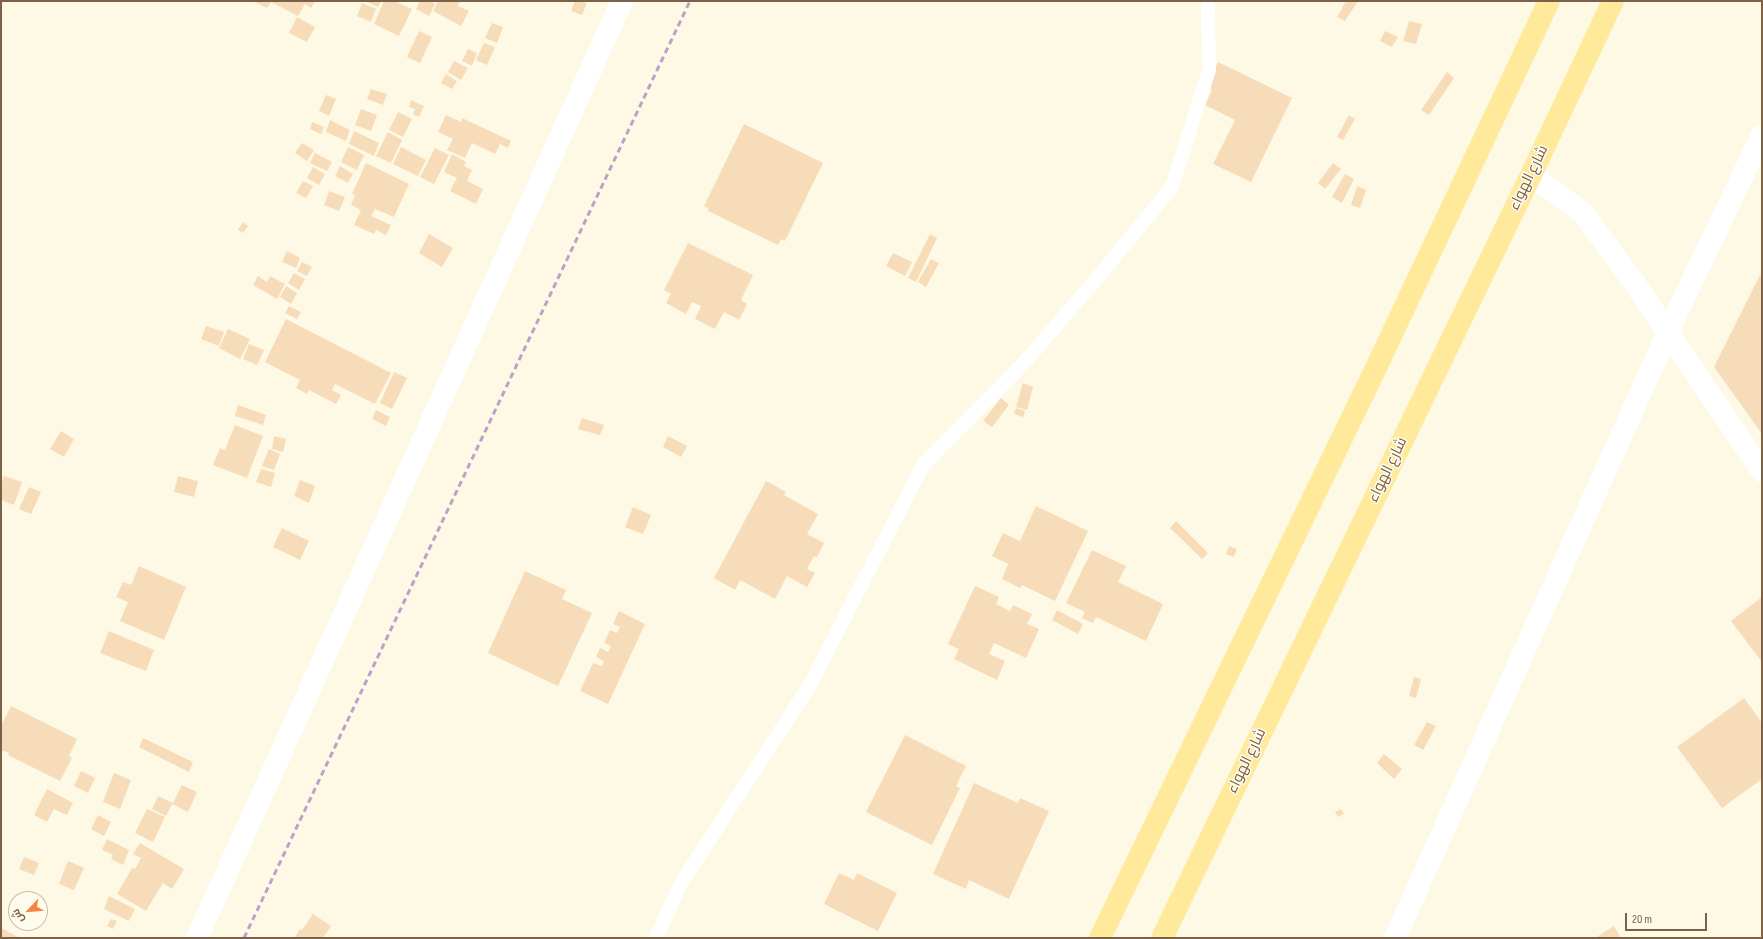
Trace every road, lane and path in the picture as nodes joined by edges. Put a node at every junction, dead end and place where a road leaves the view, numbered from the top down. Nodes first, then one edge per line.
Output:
1 (622, 1) edge
2 (1208, 1) edge
3 (1549, 1) edge
4 (1613, 1) edge
5 (1762, 135) edge
6 (1531, 175) junction
7 (1668, 332) junction
8 (1762, 471) edge
9 (198, 938) edge
10 (656, 938) edge
11 (1100, 938) edge
12 (1162, 938) edge
13 (1395, 938) edge

1 - 9 street
2 - 10 lane
3 - 11 main road
4 - 6 main road, شارع الهواء
5 - 7 street
6 - 7 street
6 - 12 main road, شارع الهواء
7 - 8 street
7 - 13 street

